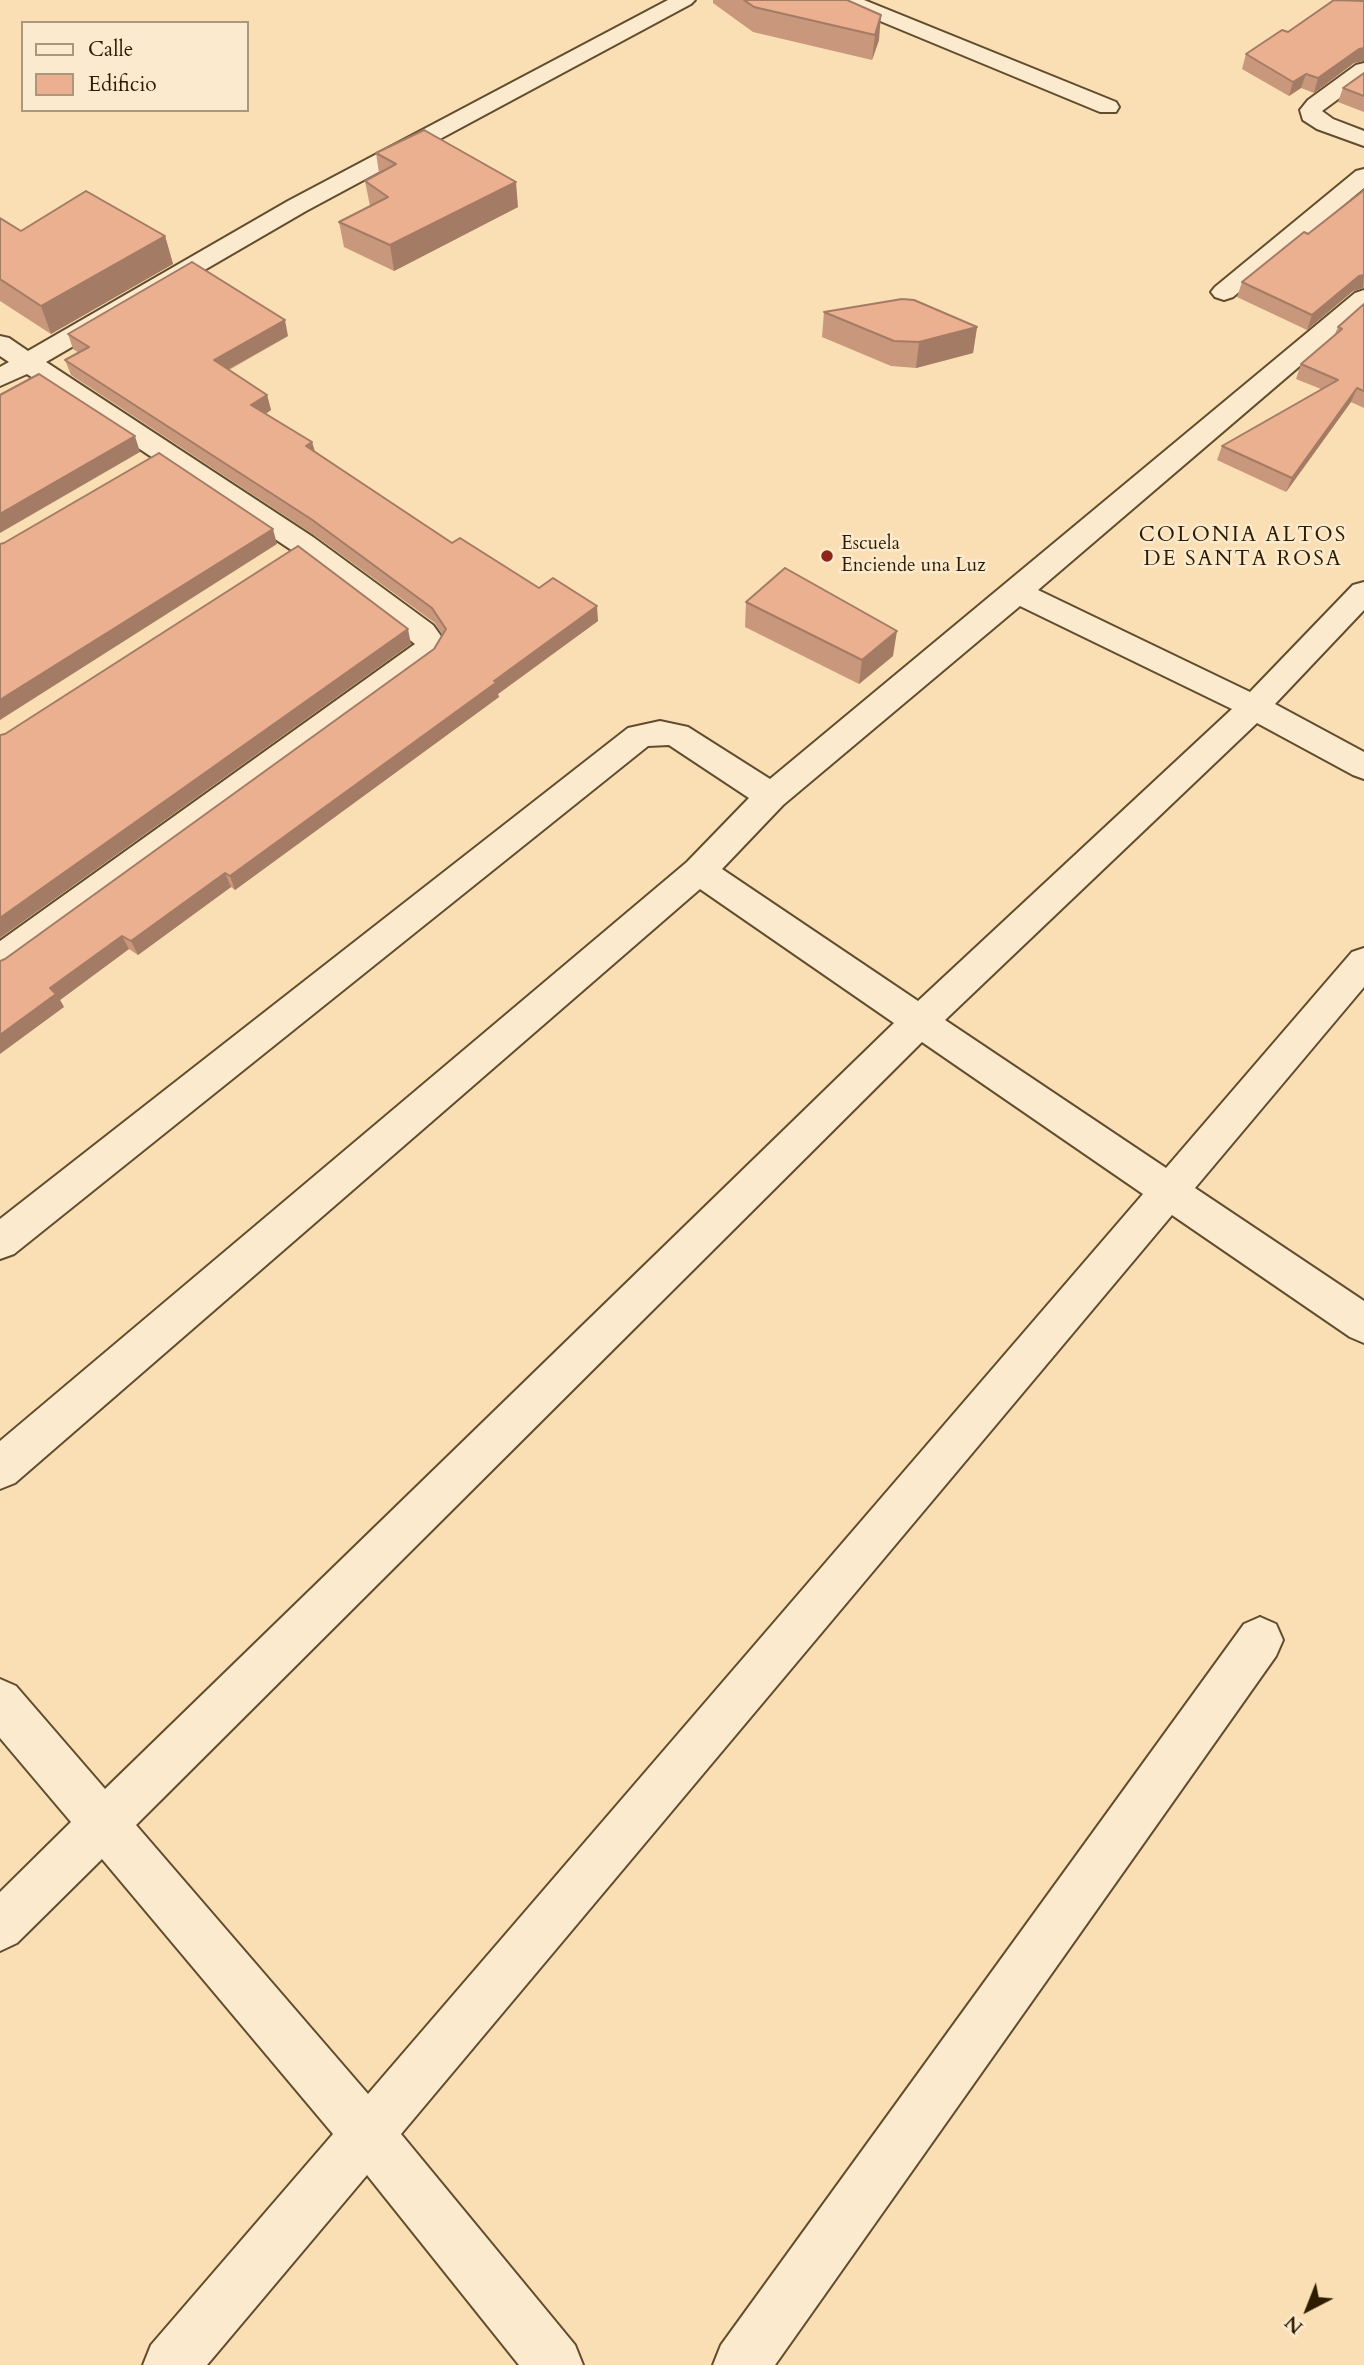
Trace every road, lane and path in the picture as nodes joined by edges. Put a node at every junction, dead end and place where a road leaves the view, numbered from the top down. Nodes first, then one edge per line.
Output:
1 (684, 0) edge
2 (846, 0) edge
3 (1364, 70) edge
4 (1108, 107) dead end
5 (1364, 139) edge
6 (1364, 176) edge
7 (1224, 292) dead end
8 (1364, 298) edge
9 (0, 344) edge
10 (30, 363) junction
11 (0, 378) edge
12 (1017, 592) junction
13 (1364, 592) edge
14 (1254, 707) junction
15 (1364, 767) edge
16 (771, 796) junction
17 (699, 871) junction
18 (0, 960) edge
19 (1364, 962) edge
20 (919, 1022) junction
21 (1168, 1190) junction
22 (0, 1242) edge
23 (1364, 1324) edge
24 (0, 1468) edge
25 (1260, 1640) dead end
26 (0, 1702) edge
27 (102, 1823) junction
28 (0, 1926) edge
29 (367, 2133) junction
30 (171, 2365) edge
31 (555, 2365) edge
32 (741, 2365) edge

1 - 10 street
2 - 4 street
3 - 5 street
6 - 7 street
8 - 12 street
9 - 10 street
10 - 11 street
10 - 18 street
12 - 14 street
12 - 16 street
13 - 14 street
14 - 15 street
14 - 20 street
16 - 17 street
16 - 22 street
17 - 20 street
17 - 24 street
19 - 21 street
20 - 21 street
20 - 27 street
21 - 23 street
21 - 29 street
25 - 32 street
26 - 27 street
27 - 28 street
27 - 29 street
29 - 30 street
29 - 31 street

